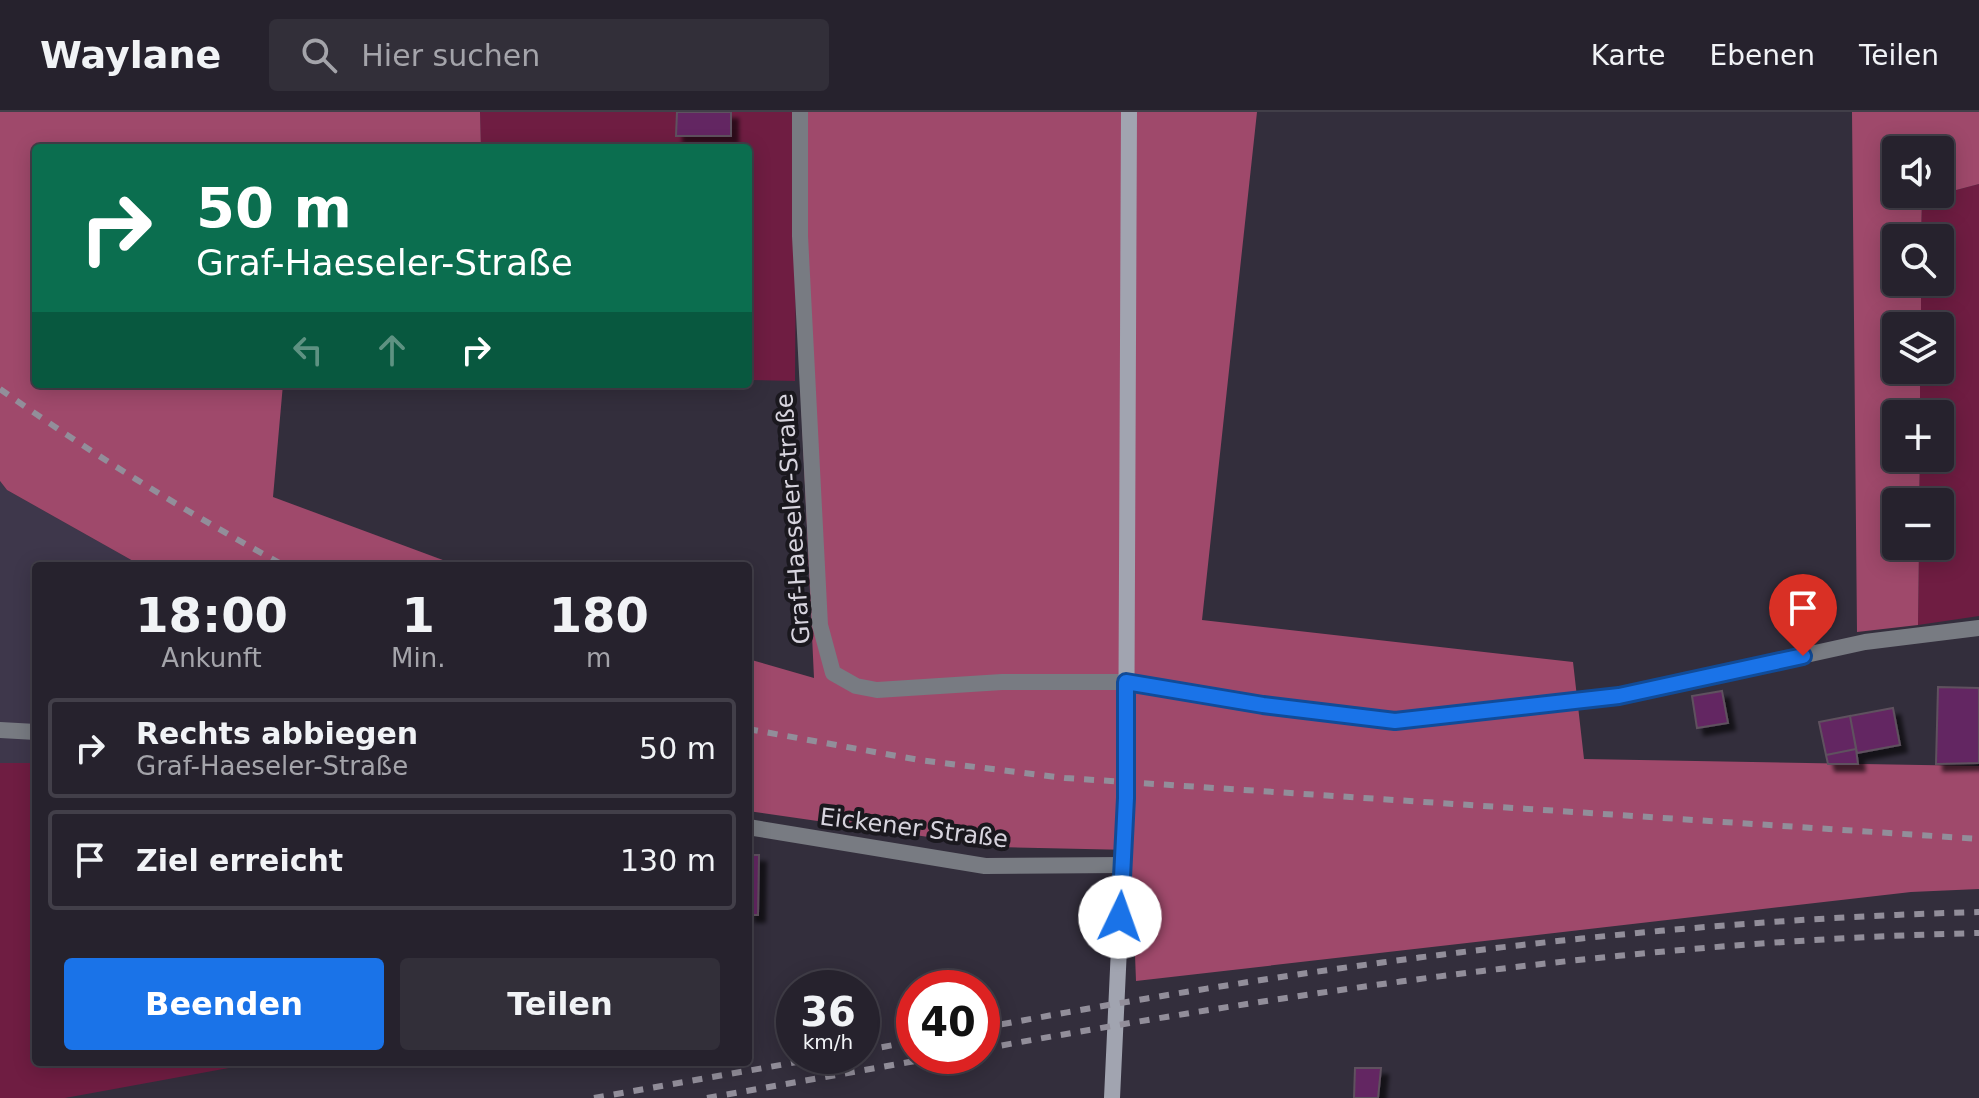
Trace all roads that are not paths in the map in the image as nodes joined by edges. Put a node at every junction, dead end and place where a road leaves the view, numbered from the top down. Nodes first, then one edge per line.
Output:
1 (800, 112) edge
2 (1129, 112) edge
3 (1979, 628) edge
4 (1126, 682) junction
5 (0, 730) edge
6 (32, 732) edge
7 (752, 828) edge
8 (1123, 865) junction
9 (1112, 1098) edge

1 - 4 lane, Graf-Haeseler-Straße
2 - 4 street
3 - 4 lane, Graf-Haeseler-Straße
4 - 8 street
5 - 6 lane
7 - 8 lane, Eickener Straße
8 - 9 street

